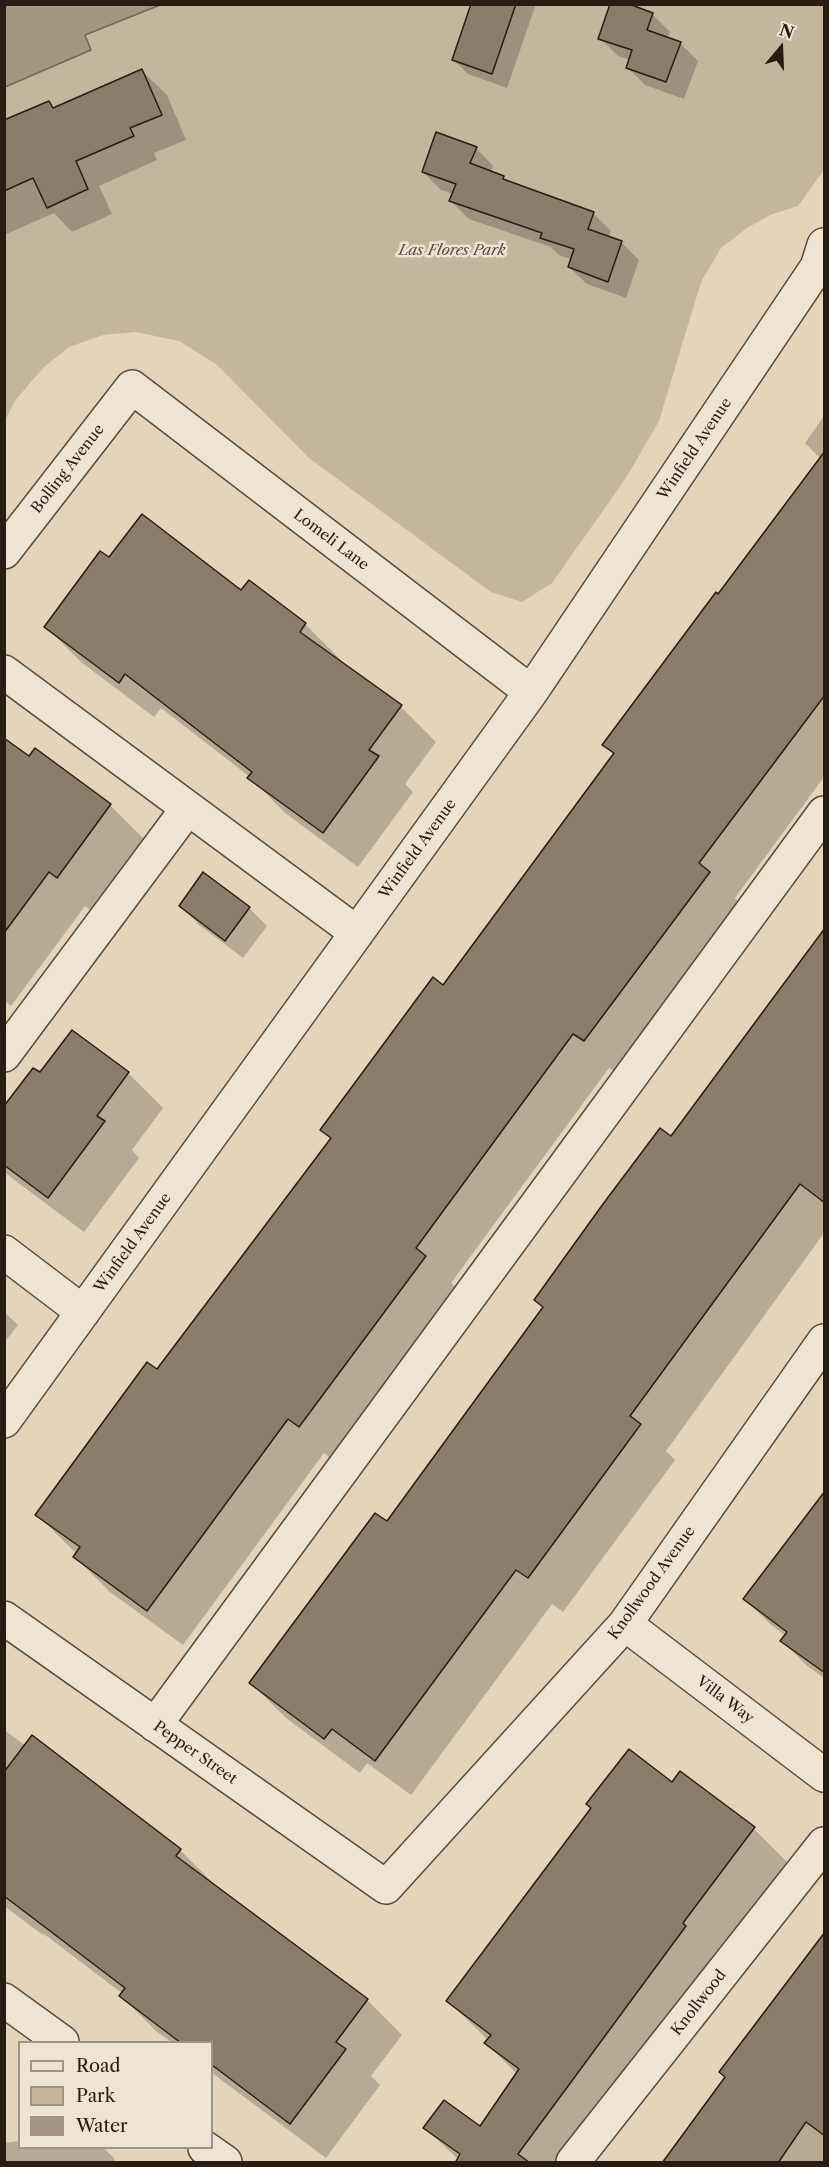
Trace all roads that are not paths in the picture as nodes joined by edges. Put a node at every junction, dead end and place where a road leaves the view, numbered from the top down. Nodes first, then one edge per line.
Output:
1 (822, 262) edge
2 (132, 387) joint
3 (4, 552) edge
4 (4, 672) edge
5 (531, 692) junction
6 (188, 808) junction
7 (825, 813) edge
8 (357, 933) junction
9 (4, 1055) edge
10 (4, 1252) edge
11 (83, 1312) junction
12 (825, 1341) edge
13 (4, 1420) edge
14 (4, 1618) edge
15 (625, 1624) junction
16 (155, 1725) junction
17 (825, 1775) edge
18 (825, 1844) edge
19 (386, 1887) joint
20 (4, 2000) edge
21 (59, 2041) edge
22 (206, 2149) edge
23 (225, 2163) edge
24 (573, 2163) edge

1 - 5 street, Winfield Avenue
2 - 3 street, Bolling Avenue
2 - 5 street, Lomeli Lane
4 - 6 street
5 - 8 street, Winfield Avenue
6 - 8 street
6 - 9 street
7 - 16 street
8 - 11 street, Winfield Avenue
10 - 11 street
11 - 13 street, Winfield Avenue
12 - 15 street, Knollwood Avenue
14 - 16 street, Pepper Street
15 - 17 street, Villa Way
15 - 19 street, Knollwood Avenue
16 - 19 street, Pepper Street
18 - 24 street, Knollwood
20 - 21 street
22 - 23 street

